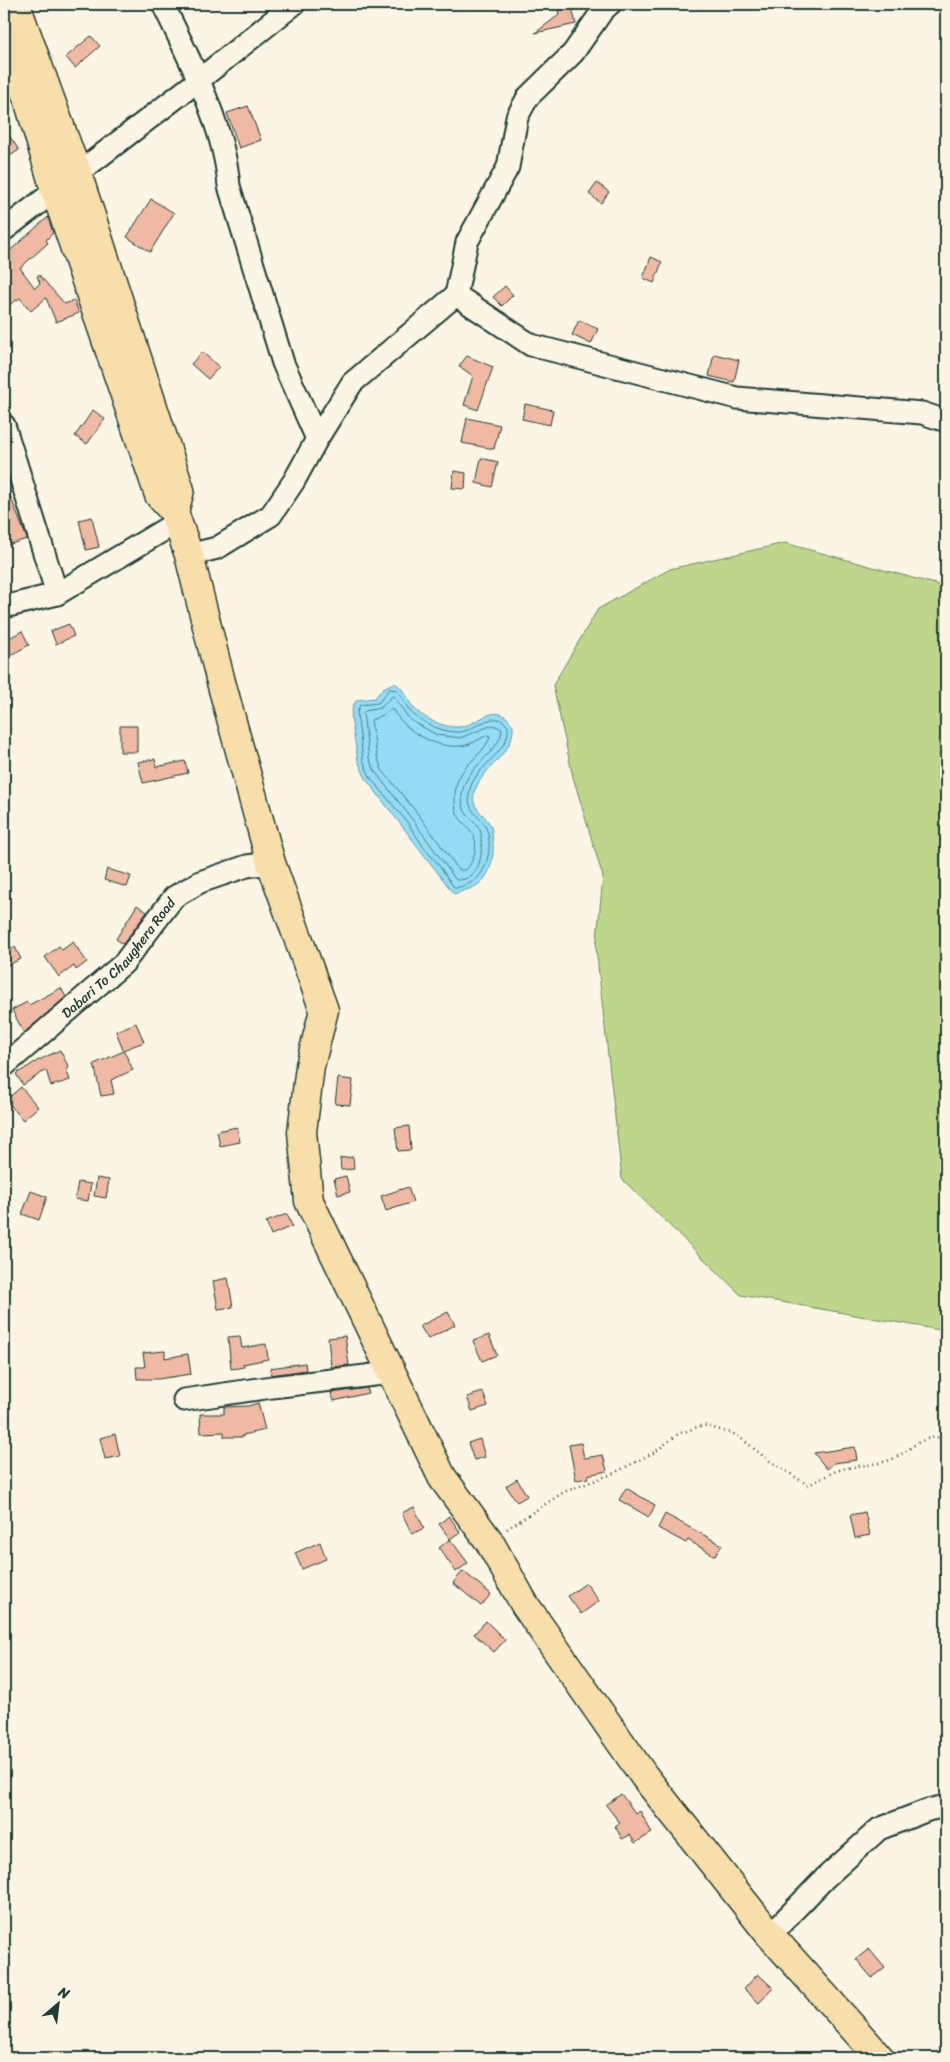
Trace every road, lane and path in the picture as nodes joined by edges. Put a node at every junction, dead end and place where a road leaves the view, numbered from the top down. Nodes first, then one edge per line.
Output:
1 (12, 4) edge
2 (163, 4) edge
3 (294, 4) edge
4 (610, 4) edge
5 (4, 42) edge
6 (199, 80) junction
7 (77, 174) junction
8 (55, 190) junction
9 (4, 230) edge
10 (456, 295) junction
11 (946, 421) edge
12 (4, 425) edge
13 (317, 439) junction
14 (175, 517) junction
15 (188, 554) junction
16 (57, 594) junction
17 (4, 607) edge
18 (271, 863) junction
19 (4, 1066) edge
20 (391, 1373) junction
21 (184, 1400) dead end
22 (946, 1439) edge
23 (489, 1541) junction
24 (946, 1806) edge
25 (770, 1935) junction
26 (880, 2058) edge

1 - 7 main road
2 - 6 street
3 - 6 street
4 - 10 street
5 - 8 main road
6 - 7 street
6 - 13 street
7 - 8 street
7 - 14 main road
8 - 9 street
8 - 14 main road
10 - 11 street
10 - 13 street
12 - 16 street
13 - 15 street
14 - 15 main road
14 - 16 street
15 - 18 main road
16 - 17 street
18 - 19 street, Dabari To Chaughera Road
18 - 20 main road
20 - 21 street
20 - 23 main road
22 - 23 path
23 - 25 main road
24 - 25 street
25 - 26 main road

